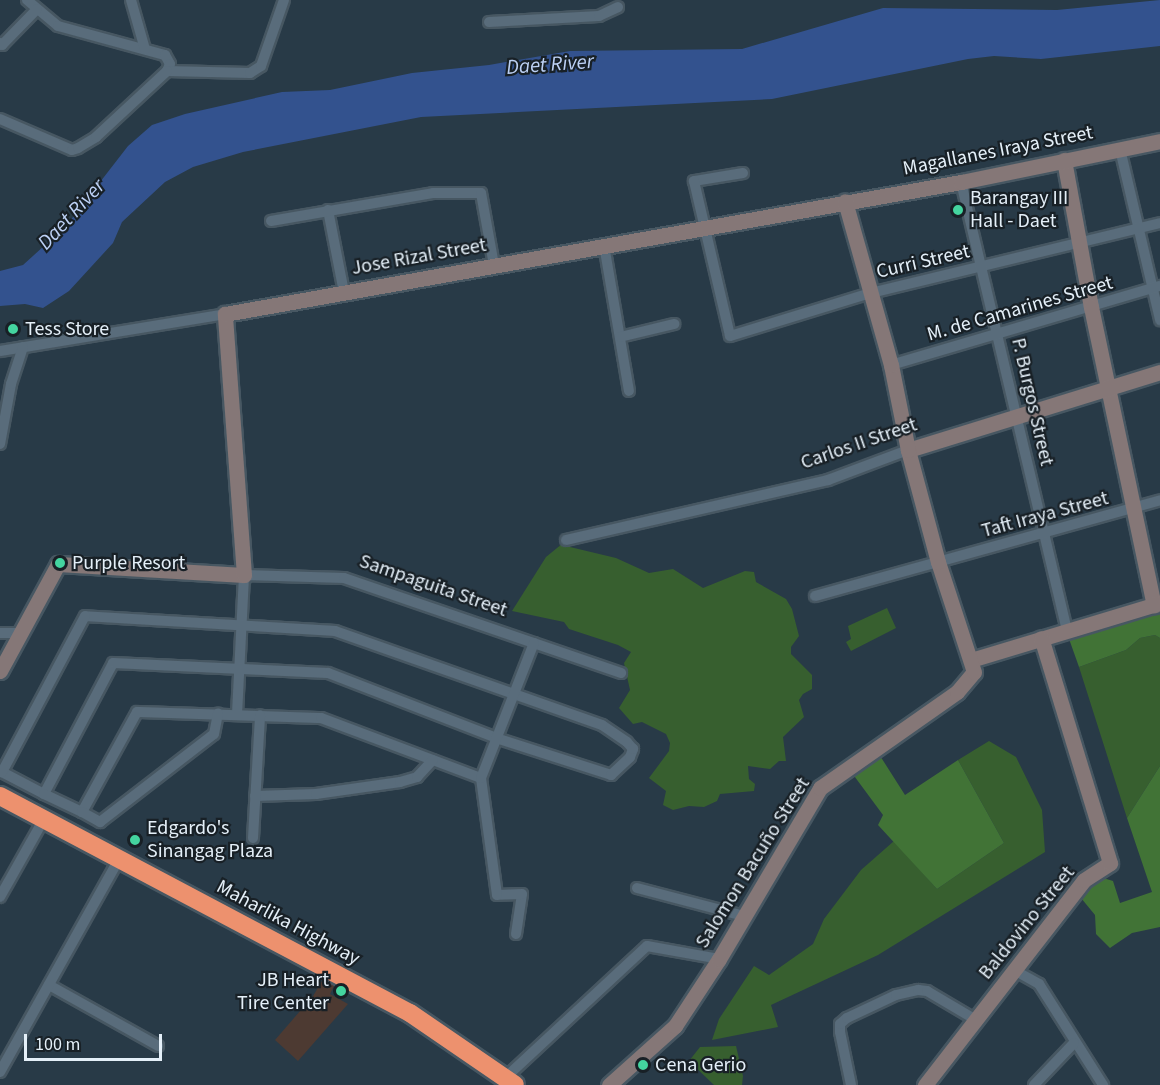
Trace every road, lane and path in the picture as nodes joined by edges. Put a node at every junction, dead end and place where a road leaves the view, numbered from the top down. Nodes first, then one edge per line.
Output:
1 (27, 0) edge
2 (131, 0) edge
3 (284, 0) edge
4 (616, 2) edge
5 (37, 9) junction
6 (489, 22) dead end
7 (0, 43) edge
8 (144, 49) junction
9 (167, 71) junction
10 (0, 119) edge
11 (1160, 141) edge
12 (1119, 149) junction
13 (1064, 160) junction
14 (743, 173) dead end
15 (961, 182) junction
16 (844, 201) junction
17 (328, 210) junction
18 (271, 221) dead end
19 (1160, 223) edge
20 (703, 226) junction
21 (1138, 228) junction
22 (1081, 242) junction
23 (604, 245) junction
24 (494, 265) junction
25 (981, 267) junction
26 (1157, 287) edge
27 (344, 292) junction
28 (871, 293) junction
29 (1091, 307) junction
30 (225, 314) junction
31 (1160, 320) edge
32 (674, 324) dead end
33 (998, 335) junction
34 (620, 337) junction
35 (23, 346) junction
36 (0, 351) edge
37 (891, 364) junction
38 (1160, 372) edge
39 (1110, 386) junction
40 (629, 391) dead end
41 (1016, 415) junction
42 (0, 444) edge
43 (908, 450) junction
44 (1160, 500) edge
45 (1134, 508) junction
46 (1044, 534) junction
47 (566, 540) dead end
48 (938, 562) junction
49 (244, 575) junction
50 (815, 596) dead end
51 (1157, 604) edge
52 (243, 626) junction
53 (1067, 630) junction
54 (0, 633) edge
55 (20, 633) junction
56 (1041, 638) junction
57 (534, 644) junction
58 (971, 660) junction
59 (0, 671) edge
60 (240, 671) junction
61 (621, 674) dead end
62 (514, 695) junction
63 (218, 713) junction
64 (237, 714) junction
65 (260, 715) junction
66 (499, 739) junction
67 (433, 760) junction
68 (1, 771) edge
69 (481, 778) junction
70 (44, 794) junction
71 (0, 796) edge
72 (255, 796) junction
73 (82, 812) junction
74 (44, 819) junction
75 (253, 838) dead end
76 (119, 859) junction
77 (637, 888) dead end
78 (0, 897) edge
79 (744, 916) junction
80 (516, 934) dead end
81 (719, 959) junction
82 (1014, 970) junction
83 (49, 985) junction
84 (976, 1020) junction
85 (1074, 1043) junction
86 (159, 1046) dead end
87 (5, 1054) edge
88 (0, 1072) edge
89 (510, 1081) edge
90 (609, 1085) edge
91 (851, 1085) edge
92 (925, 1085) edge
93 (1034, 1085) edge
94 (1103, 1085) edge

1 - 5 street
2 - 8 street
3 - 9 street
4 - 6 street
5 - 7 street
5 - 8 street
8 - 9 street
9 - 10 street
11 - 12 street, Magallanes Iraya Street
12 - 13 street, Magallanes Iraya Street
12 - 21 street
13 - 15 street, Magallanes Iraya Street
13 - 22 street
14 - 20 street
15 - 16 street, Magallanes Iraya Street
15 - 25 street, P. Burgos Street
16 - 20 street, Jose Rizal Street
16 - 28 street
17 - 18 street
17 - 24 street
17 - 27 street
19 - 21 street, Curri Street
20 - 23 street, Jose Rizal Street
20 - 28 street, Curri Street
21 - 22 street, Curri Street
21 - 26 street
22 - 25 street, Curri Street
22 - 29 street
23 - 24 street, Jose Rizal Street
23 - 34 street
24 - 27 street, Jose Rizal Street
25 - 28 street, Curri Street
25 - 33 street, P. Burgos Street
26 - 29 street, M. de Camarines Street
26 - 31 street
27 - 30 street, Jose Rizal Street
28 - 37 street
29 - 33 street, M. de Camarines Street
29 - 39 street
30 - 35 street, Jose Rizal Street
30 - 49 street
32 - 34 street
33 - 37 street, M. de Camarines Street
33 - 41 street, P. Burgos Street
34 - 40 street
35 - 36 street, Jose Rizal Street
35 - 42 street
37 - 43 street
38 - 39 street, Carlos II Street
39 - 41 street, Carlos II Street
39 - 45 street
41 - 43 street, Carlos II Street
41 - 46 street, P. Burgos Street
43 - 47 street, Carlos II Street
43 - 48 street
44 - 45 street, Taft Iraya Street
45 - 46 street, Taft Iraya Street
45 - 51 street
46 - 48 street, Taft Iraya Street
46 - 53 street, P. Burgos Street
48 - 50 street, Taft Iraya Street
48 - 58 street
49 - 52 street
49 - 55 street, Sampaguita Street
49 - 57 street, Sampaguita Street
51 - 53 street
52 - 60 street
52 - 62 street
52 - 68 street
53 - 56 street
54 - 55 street
55 - 59 street, Sampaguita Street
56 - 58 street
56 - 82 street, Baldovino Street
57 - 61 street, Sampaguita Street
57 - 62 street
58 - 79 street, Salomon Bacuño Street
60 - 64 street
60 - 66 street
60 - 70 street
62 - 66 street
62 - 66 street
63 - 64 street
63 - 73 street
63 - 73 street
64 - 65 street
65 - 67 street
65 - 72 street
66 - 69 street
67 - 69 street
67 - 72 street
68 - 70 street
69 - 80 street
70 - 73 street
71 - 74 highway, Maharlika Highway
72 - 75 street
74 - 76 highway, Maharlika Highway
74 - 78 street
76 - 83 street
76 - 89 highway, Maharlika Highway
77 - 79 street
79 - 81 street, Salomon Bacuño Street
81 - 89 street
81 - 90 street, Salomon Bacuño Street
82 - 84 street, Baldovino Street
82 - 85 street
83 - 86 street
83 - 87 street
84 - 91 street
84 - 92 street, Baldovino Street
85 - 93 street
85 - 94 street
87 - 88 street

